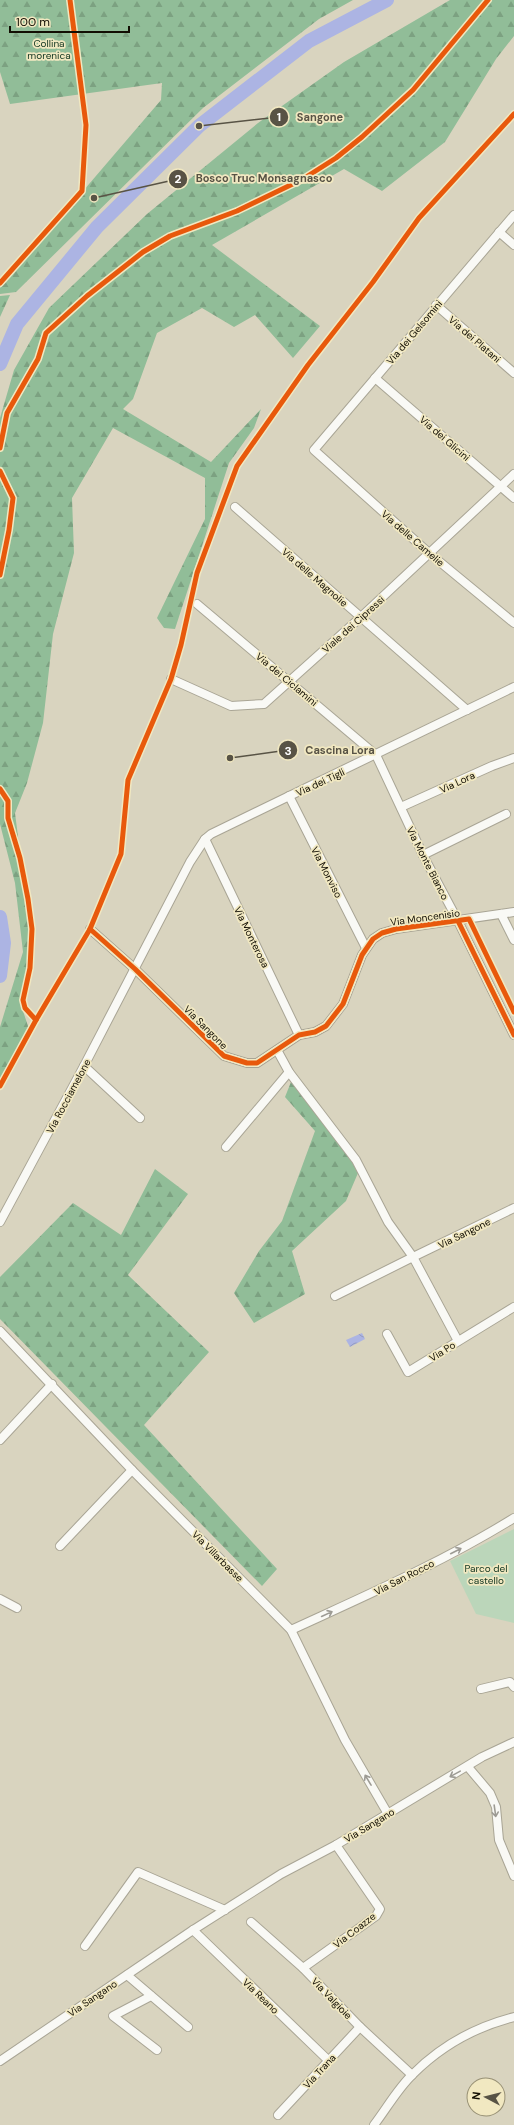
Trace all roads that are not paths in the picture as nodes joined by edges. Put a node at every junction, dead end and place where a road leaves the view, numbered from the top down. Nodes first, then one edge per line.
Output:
1 (514, 215) edge
2 (499, 232) junction
3 (514, 245) edge
4 (436, 305) junction
5 (514, 373) edge
6 (375, 378) junction
7 (314, 450) joint
8 (514, 474) edge
9 (500, 486) junction
10 (514, 498) edge
11 (235, 507) dead end
12 (429, 553) junction
13 (197, 604) dead end
14 (361, 617) junction
15 (514, 623) edge
16 (171, 679) dead end
17 (289, 681) junction
18 (514, 687) edge
19 (467, 710) junction
20 (376, 755) junction
21 (514, 758) edge
22 (289, 796) junction
23 (401, 807) junction
24 (506, 814) dead end
25 (208, 836) junction
26 (423, 855) junction
27 (514, 912) edge
28 (501, 914) junction
29 (458, 921) junction
30 (90, 929) dead end
31 (514, 940) edge
32 (366, 948) junction
33 (135, 969) junction
34 (299, 1035) junction
35 (514, 1035) edge
36 (277, 1050) junction
37 (84, 1066) junction
38 (289, 1072) junction
39 (140, 1118) dead end
40 (226, 1147) dead end
41 (514, 1208) edge
42 (0, 1222) edge
43 (413, 1257) junction
44 (335, 1296) dead end
45 (514, 1307) edge
46 (0, 1331) edge
47 (387, 1334) dead end
48 (458, 1341) junction
49 (52, 1384) junction
50 (0, 1440) edge
51 (132, 1470) junction
52 (514, 1518) edge
53 (60, 1546) dead end
54 (0, 1599) edge
55 (17, 1608) dead end
56 (291, 1630) junction
57 (514, 1687) edge
58 (481, 1689) dead end
59 (514, 1742) edge
60 (468, 1767) junction
61 (388, 1814) junction
62 (336, 1845) junction
63 (514, 1876) edge
64 (225, 1910) junction
65 (251, 1922) dead end
66 (193, 1930) junction
67 (85, 1946) dead end
68 (303, 1968) junction
69 (127, 1974) junction
70 (151, 1996) junction
71 (514, 2017) edge
72 (188, 2027) dead end
73 (360, 2027) junction
74 (157, 2050) dead end
75 (0, 2061) edge
76 (328, 2061) junction
77 (412, 2074) junction
78 (278, 2115) dead end
79 (374, 2125) edge

1 - 2 street, Via dei Gelsomini
2 - 3 street
2 - 4 street, Via dei Gelsomini
4 - 5 street, Via dei Platani
4 - 6 street, Via dei Gelsomini
6 - 7 street, Via dei Gelsomini
6 - 9 street, Via dei Glicini
7 - 12 street, Via delle Camelie
8 - 9 street, Viale dei Cipressi
9 - 10 street, Via dei Glicini
9 - 12 street, Viale dei Cipressi
11 - 14 street, Via delle Magnolie
12 - 14 street, Viale dei Cipressi
12 - 15 street, Via delle Camelie
13 - 17 street, Via dei Ciclamini
14 - 17 street, Viale dei Cipressi
14 - 19 street, Via delle Magnolie
16 - 17 street, Viale dei Cipressi
17 - 20 street, Via dei Ciclamini
18 - 19 street, Via dei Tigli
19 - 20 street, Via dei Tigli
20 - 22 street, Via dei Tigli
20 - 23 street, Via Monte Bianco
21 - 23 street, Via Lora
22 - 25 street, Via dei Tigli
22 - 32 street, Via Monviso
23 - 26 street, Via Monte Bianco
24 - 26 street
25 - 33 street, Via Rocciamelone
25 - 34 street, Via Monterosa
26 - 29 street, Via Monte Bianco
27 - 28 street, Via Moncenisio
28 - 29 street, Via Moncenisio
28 - 31 street
29 - 32 street, Via Moncenisio
29 - 35 street, Via Monte Bianco
30 - 33 street
32 - 34 street, Via Moncenisio
33 - 36 street, Via Sangone
33 - 37 street, Via Rocciamelone
34 - 36 street, Via Moncenisio
36 - 38 street
37 - 39 street
37 - 42 street, Via Rocciamelone
38 - 40 street
38 - 43 street
41 - 43 street, Via Sangone
43 - 44 street, Via Sangone
43 - 48 street
45 - 48 street, Via Po
46 - 49 street, Via Villarbasse
47 - 48 street, Via Po
49 - 50 street
49 - 51 street, Via Villarbasse
51 - 53 street
51 - 56 street, Via Villarbasse
56 -> 52 street, Via San Rocco
54 - 55 street
61 -> 56 street, Via Villarbasse
57 - 58 street
59 - 60 street, Via Sangano
60 -> 61 street, Via Sangano
60 -> 63 street
61 - 62 street, Via Sangano
62 - 64 street, Via Sangano
62 - 68 street, Via Coazze
64 - 66 street, Via Sangano
64 - 67 street
65 - 68 street, Via Valgioie
66 - 69 street, Via Sangano
66 - 76 street, Via Reano
68 - 73 street, Via Valgioie
69 - 70 street, Via Sangano
69 - 75 street, Via Sangano
70 - 72 street, Via Sangano
70 - 74 street
71 - 77 street
73 - 76 street, Via Trana
73 - 77 street, Via Valgioie
76 - 78 street, Via Trana
77 - 79 street

